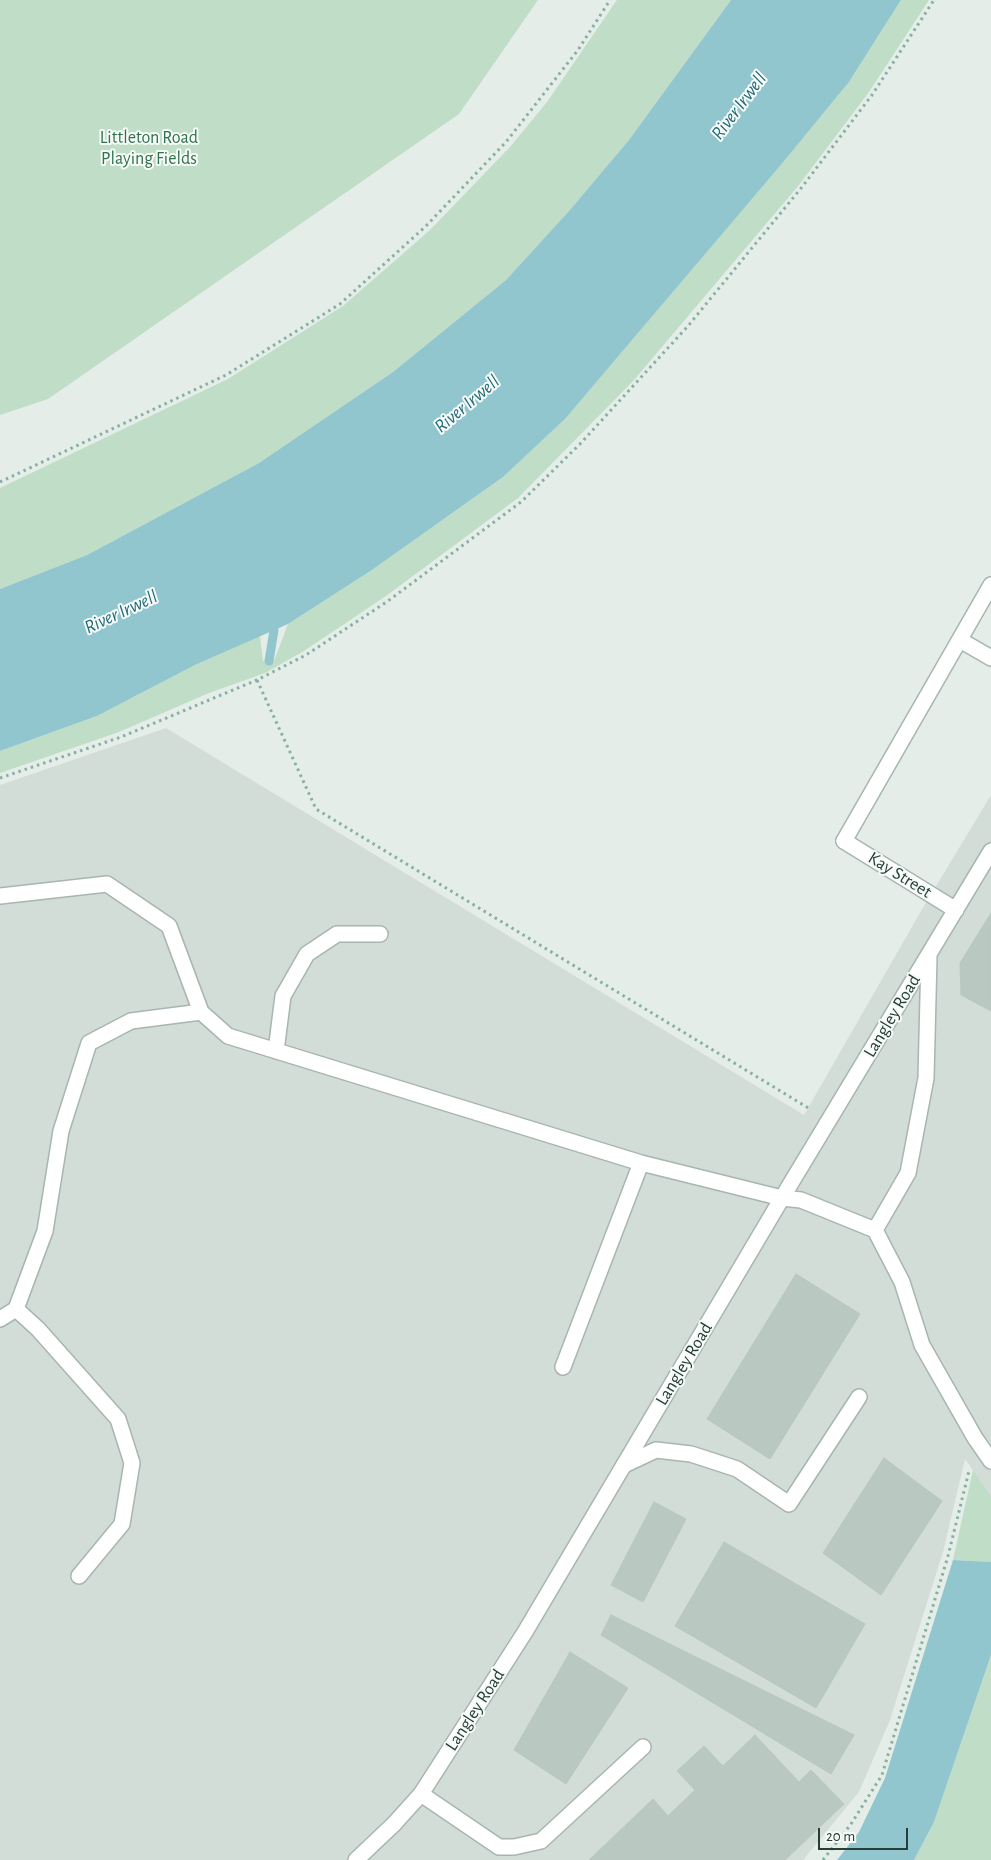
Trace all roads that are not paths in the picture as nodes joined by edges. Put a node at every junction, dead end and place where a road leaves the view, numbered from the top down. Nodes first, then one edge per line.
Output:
1 (991, 585) edge
2 (960, 640) junction
3 (991, 658) edge
4 (991, 852) edge
5 (0, 896) edge
6 (956, 910) junction
7 (380, 934) dead end
8 (929, 954) junction
9 (200, 1012) junction
10 (276, 1051) junction
11 (641, 1162) junction
12 (782, 1198) junction
13 (876, 1230) junction
14 (16, 1309) junction
15 (0, 1319) edge
16 (563, 1367) dead end
17 (859, 1397) dead end
18 (987, 1457) edge
19 (624, 1465) junction
20 (79, 1576) dead end
21 (643, 1747) dead end
22 (421, 1794) junction
23 (356, 1860) edge

1 - 2 street
2 - 3 street
2 - 6 street, Kay Street
4 - 6 street, Langley Road
5 - 9 street
6 - 8 street, Langley Road
7 - 10 street
8 - 12 street, Langley Road
8 - 13 street
9 - 10 street
9 - 14 street
10 - 11 street
11 - 12 street
11 - 16 street
12 - 13 street
12 - 19 street, Langley Road
13 - 18 street
14 - 15 street
14 - 20 street
17 - 19 street
19 - 22 street, Langley Road
21 - 22 street
22 - 23 street, Langley Road

